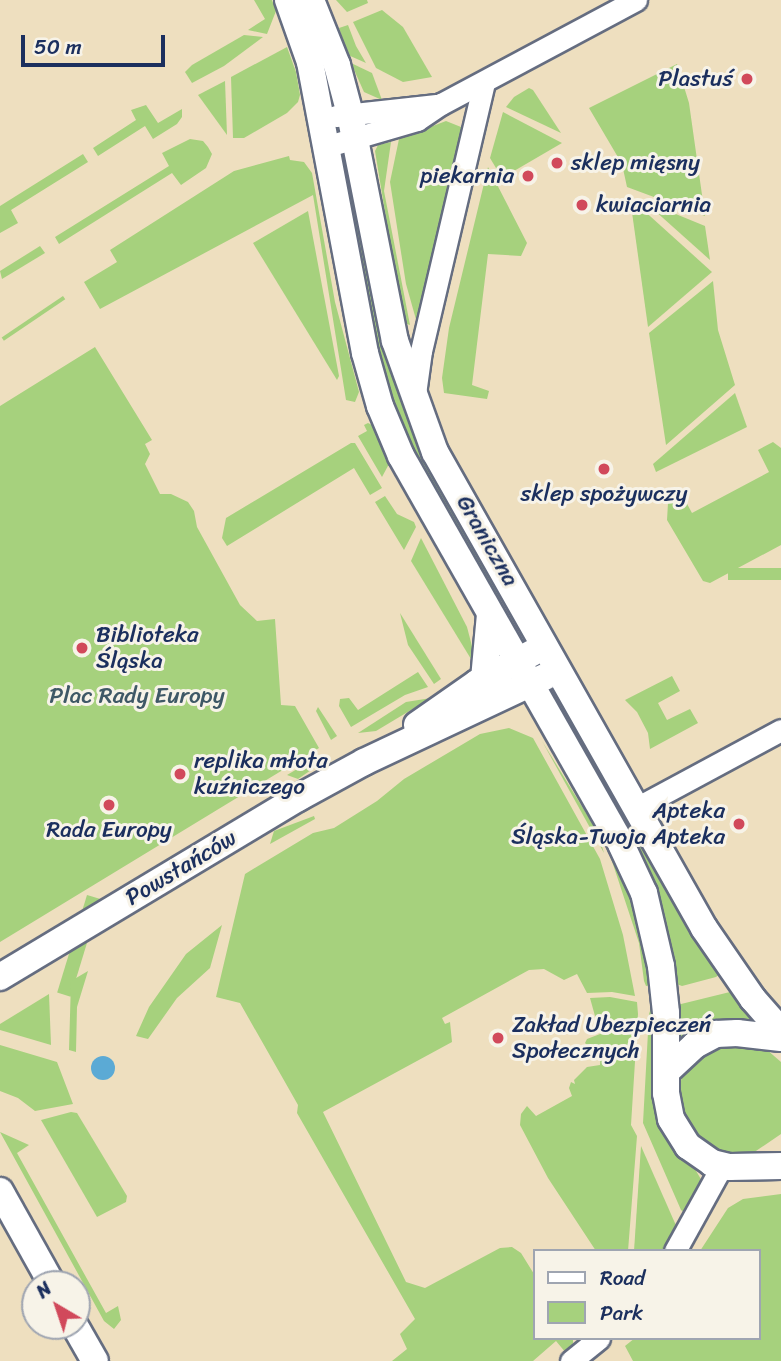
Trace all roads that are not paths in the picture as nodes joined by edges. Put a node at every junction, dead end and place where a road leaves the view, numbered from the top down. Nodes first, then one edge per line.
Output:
1 (288, 0) edge
2 (311, 0) edge
3 (636, 0) edge
4 (484, 82) junction
5 (322, 118) junction
6 (353, 126) junction
7 (328, 146) junction
8 (414, 399) junction
9 (490, 614) junction
10 (546, 645) junction
11 (517, 661) junction
12 (559, 669) junction
13 (484, 679) junction
14 (531, 685) junction
15 (781, 730) edge
16 (364, 762) junction
17 (638, 807) junction
18 (0, 977) edge
19 (781, 1031) edge
20 (781, 1038) edge
21 (666, 1072) junction
22 (781, 1145) edge
23 (722, 1166) junction
24 (771, 1166) edge
25 (0, 1191) edge
26 (677, 1249) edge
27 (44, 1270) edge
28 (83, 1340) edge
29 (597, 1340) edge
30 (94, 1361) edge
31 (571, 1361) edge

1 - 5 street, Graniczna
2 - 6 street, Graniczna
3 - 4 street
4 - 6 street
4 - 8 street
5 - 6 street
5 - 7 street, Graniczna
6 - 7 street
6 - 8 street, Graniczna
7 - 9 street, Graniczna
8 - 10 street, Graniczna
9 - 11 street, Graniczna
9 - 13 street, Graniczna
10 - 11 street, Powstańców
10 - 12 street, Graniczna
11 - 13 street, Powstańców
11 - 14 street, Graniczna
12 - 14 street, Powstańców
12 - 17 street, Graniczna
13 - 16 street, Powstańców
14 - 16 street, Powstańców
14 - 21 street, Graniczna
15 - 17 street
16 - 18 street, Powstańców
17 - 19 street, Graniczna
20 - 21 street
21 - 23 street, Graniczna
22 - 24 street
23 - 24 street
23 - 26 street
25 - 27 street
28 - 30 street
29 - 31 street

